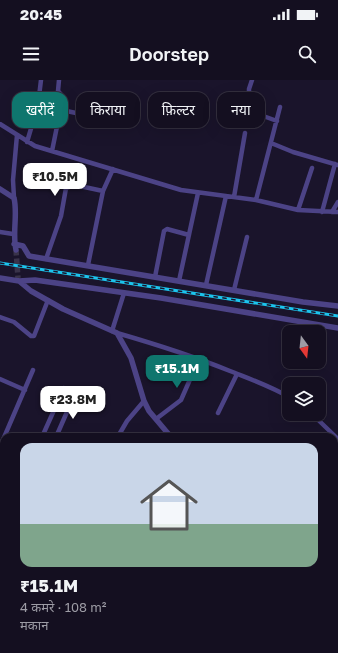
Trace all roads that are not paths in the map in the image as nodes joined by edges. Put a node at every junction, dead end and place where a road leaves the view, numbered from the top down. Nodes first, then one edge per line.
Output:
1 (41, 80) edge
2 (59, 80) edge
3 (252, 80) edge
4 (40, 92) edge
5 (59, 92) edge
6 (280, 107) dead end
7 (68, 112) edge
8 (76, 113) dead end
9 (277, 120) junction
10 (0, 124) edge
11 (31, 128) edge
12 (56, 128) edge
13 (245, 133) dead end
14 (17, 135) junction
15 (27, 142) junction
16 (271, 143) junction
17 (52, 151) junction
18 (336, 164) edge
19 (312, 168) dead end
20 (113, 169) junction
21 (0, 189) edge
22 (103, 191) junction
23 (198, 193) junction
24 (226, 196) junction
25 (234, 197) junction
26 (14, 198) junction
27 (256, 200) junction
28 (338, 202) edge
29 (298, 210) junction
30 (322, 212) junction
31 (332, 212) junction
32 (338, 212) edge
33 (0, 232) edge
34 (13, 234) junction
35 (189, 235) junction
36 (247, 237) dead end
37 (46, 259) junction
38 (88, 265) junction
39 (155, 277) junction
40 (0, 278) edge
41 (18, 279) junction
42 (180, 281) junction
43 (206, 285) junction
44 (234, 290) junction
45 (124, 293) junction
46 (48, 300) junction
47 (338, 306) edge
48 (0, 317) edge
49 (338, 328) edge
50 (114, 332) junction
51 (199, 359) junction
52 (33, 370) dead end
53 (237, 374) junction
54 (0, 379) edge
55 (64, 388) dead end
56 (25, 390) junction
57 (282, 393) edge
58 (74, 396) dead end
59 (144, 401) junction
60 (218, 413) dead end
61 (156, 419) junction
62 (319, 421) edge
63 (6, 433) edge
64 (44, 433) edge
65 (58, 433) edge
66 (120, 433) edge
67 (168, 433) edge
68 (332, 433) edge

1 - 4 street
2 - 5 street
3 - 9 street
6 - 9 street
7 - 8 street
9 - 16 street
10 - 14 street
11 - 15 street
12 - 17 street
13 - 25 street
14 - 15 street
14 - 26 street
15 - 17 street
16 - 18 street
16 - 27 street
17 - 20 street
18 - 30 street
19 - 29 street
20 - 22 street
20 - 23 street
21 - 26 street
22 - 37 street
22 - 38 street
23 - 24 street
23 - 35 street
24 - 25 street
24 - 43 street
25 - 27 street
26 - 34 street
27 - 29 street
28 - 31 street
29 - 30 street
30 - 31 street
31 - 32 street
33 - 34 street
34 - 37 street
35 - 39 street
35 - 42 street
36 - 44 street
37 - 38 street
38 - 39 street
39 - 42 street
40 - 41 street
41 - 45 street
41 - 46 street
42 - 43 street
43 - 44 street
44 - 47 street
45 - 49 street
45 - 50 street
46 - 48 street
46 - 50 street
50 - 51 street
50 - 59 street
51 - 53 street
51 - 61 street
52 - 56 street
53 - 57 street
53 - 60 street
54 - 56 street
55 - 64 street
56 - 63 street
58 - 65 street
59 - 61 street
59 - 66 street
61 - 67 street
62 - 68 street

